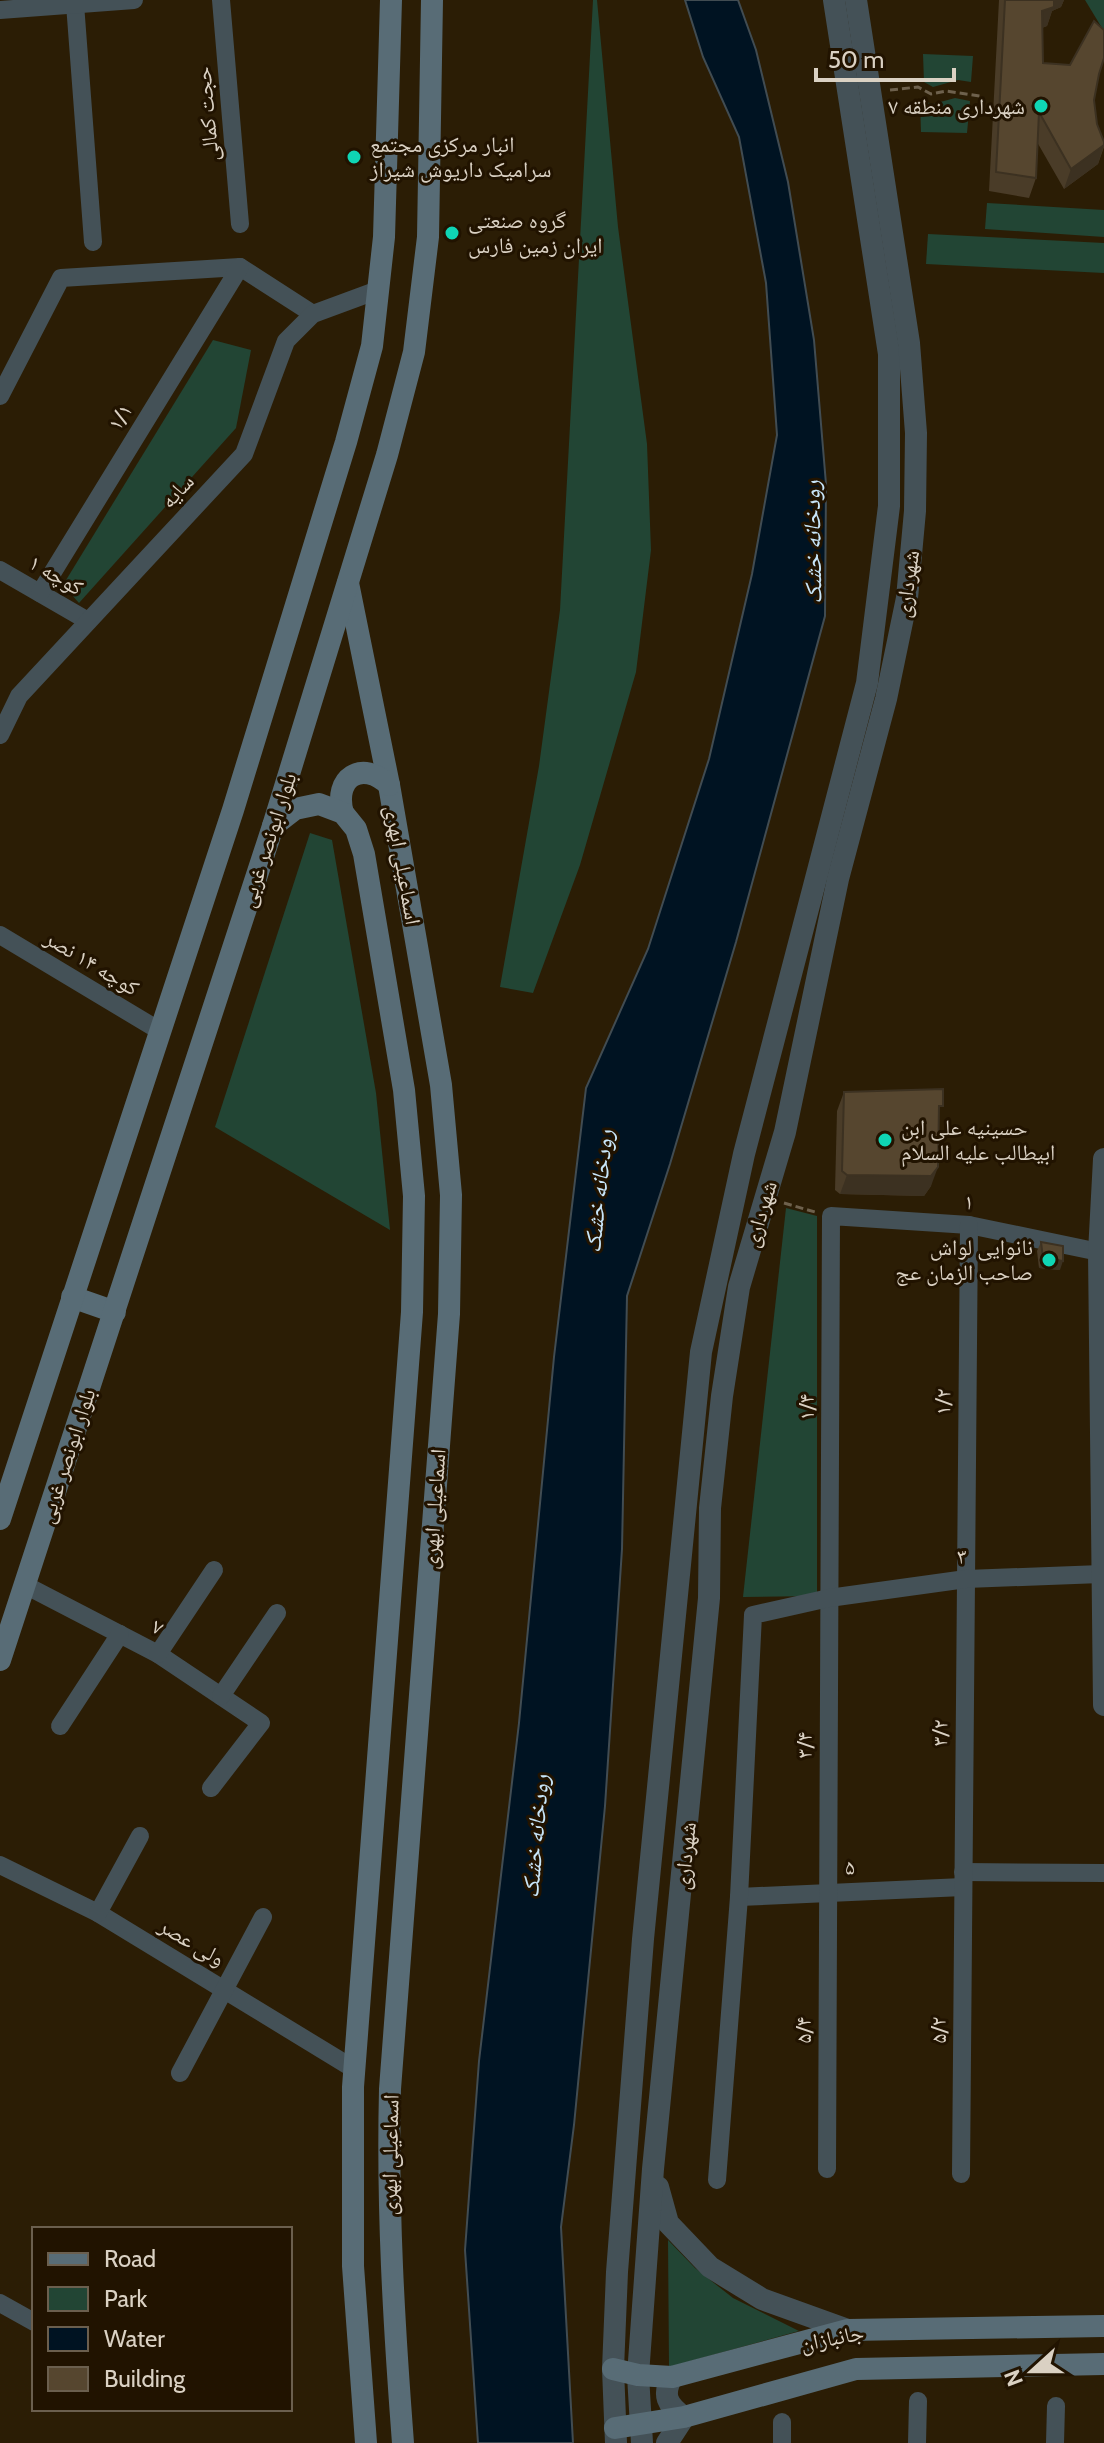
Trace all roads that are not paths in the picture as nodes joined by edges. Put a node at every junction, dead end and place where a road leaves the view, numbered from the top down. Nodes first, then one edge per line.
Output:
1 (134, 0) edge
2 (221, 0) edge
3 (391, 0) edge
4 (432, 0) edge
5 (834, 0) edge
6 (856, 0) edge
7 (75, 4) junction
8 (0, 10) edge
9 (240, 224) dead end
10 (93, 242) dead end
11 (240, 267) junction
12 (378, 290) junction
13 (313, 314) junction
14 (0, 396) edge
15 (0, 570) edge
16 (348, 583) junction
17 (40, 593) junction
18 (88, 621) junction
19 (0, 735) edge
20 (389, 785) junction
21 (343, 813) junction
22 (273, 826) junction
23 (0, 935) edge
24 (160, 1031) junction
25 (1104, 1159) edge
26 (831, 1216) joint
27 (969, 1225) junction
28 (1101, 1253) edge
29 (72, 1297) junction
30 (115, 1312) junction
31 (0, 1519) edge
32 (214, 1570) dead end
33 (1101, 1574) junction
34 (966, 1579) junction
35 (25, 1585) junction
36 (829, 1598) junction
37 (277, 1613) dead end
38 (120, 1634) junction
39 (158, 1654) junction
40 (0, 1660) edge
41 (221, 1696) junction
42 (1104, 1705) edge
43 (60, 1726) dead end
44 (211, 1788) dead end
45 (140, 1836) dead end
46 (0, 1865) edge
47 (1104, 1873) edge
48 (963, 1880) junction
49 (828, 1892) junction
50 (739, 1897) junction
51 (98, 1913) junction
52 (263, 1917) dead end
53 (224, 1989) junction
54 (354, 2069) junction
55 (180, 2073) dead end
56 (653, 2169) junction
57 (827, 2169) dead end
58 (961, 2174) dead end
59 (717, 2180) dead end
60 (0, 2303) edge
61 (32, 2321) edge
62 (1104, 2326) edge
63 (848, 2330) junction
64 (1104, 2364) edge
65 (613, 2369) junction
66 (638, 2375) junction
67 (672, 2377) junction
68 (918, 2401) dead end
69 (1056, 2406) dead end
70 (684, 2417) junction
71 (782, 2422) dead end
72 (641, 2433) edge
73 (615, 2435) edge
74 (366, 2443) edge
75 (403, 2443) edge
76 (667, 2443) edge
77 (782, 2443) edge
78 (917, 2443) edge
79 (1055, 2443) edge

1 - 7 street
2 - 9 street, حجت کمالی
3 - 12 main road, بلوار ابونصر غربی
4 - 16 main road, بلوار ابونصر غربی
5 - 65 street, شهرداری
6 - 56 street, شهرداری
7 - 8 street
7 - 10 street
11 - 13 street
11 - 14 street
11 - 17 street, ۱/۱
12 - 13 street, سایه
12 - 24 main road, بلوار ابونصر غربی
13 - 18 street, سایه
15 - 17 street, کوچه ۱
16 - 20 main road, اسماعیلی ابهری
16 - 22 main road, بلوار ابونصر غربی
17 - 18 street, کوچه ۱
18 - 19 street, سایه
20 - 21 main road
20 - 75 main road, اسماعیلی ابهری
21 - 22 main road
21 - 54 main road, اسماعیلی ابهری
22 - 30 main road, بلوار ابونصر غربی
23 - 24 street, کوچه ۱۴ نصر
24 - 29 main road, بلوار ابونصر غربی
25 - 28 street
26 - 27 street, ۱
26 - 36 street, ۱/۴
27 - 28 street, ۱
27 - 34 street, ۱/۲
28 - 33 street
29 - 30 main road
29 - 31 main road, بلوار ابونصر غربی
30 - 35 main road, بلوار ابونصر غربی
32 - 39 street
33 - 34 street, ۳
33 - 42 street
34 - 36 street, ۳
34 - 48 street, ۳/۲
35 - 38 street, ۷
35 - 40 main road, بلوار ابونصر غربی
36 - 49 street, ۳/۴
36 - 50 street, ۳
37 - 41 street
38 - 39 street, ۷
38 - 43 street
39 - 41 street, ۷
41 - 44 street, ۷
45 - 51 street
46 - 51 street, ولی عصر
47 - 48 street, ۵
48 - 49 street, ۵
48 - 58 street, ۵/۲
49 - 50 street, ۵
49 - 57 street, ۵/۴
50 - 59 street
51 - 53 street, ولی عصر
52 - 53 street
53 - 54 street, ولی عصر
53 - 55 street
54 - 74 main road, اسماعیلی ابهری
56 - 63 street
56 - 66 street, شهرداری
60 - 61 street
62 - 63 main road, جانبازان
63 - 67 main road, جانبازان
64 - 70 main road, جانبازان
65 - 66 main road, جانبازان
65 - 73 street, شهرداری
66 - 67 main road, جانبازان
66 - 72 street, شهرداری
67 - 70 street
68 - 78 street
69 - 79 street
70 - 72 main road, جانبازان
70 - 76 street
71 - 77 street
72 - 73 main road, جانبازان

